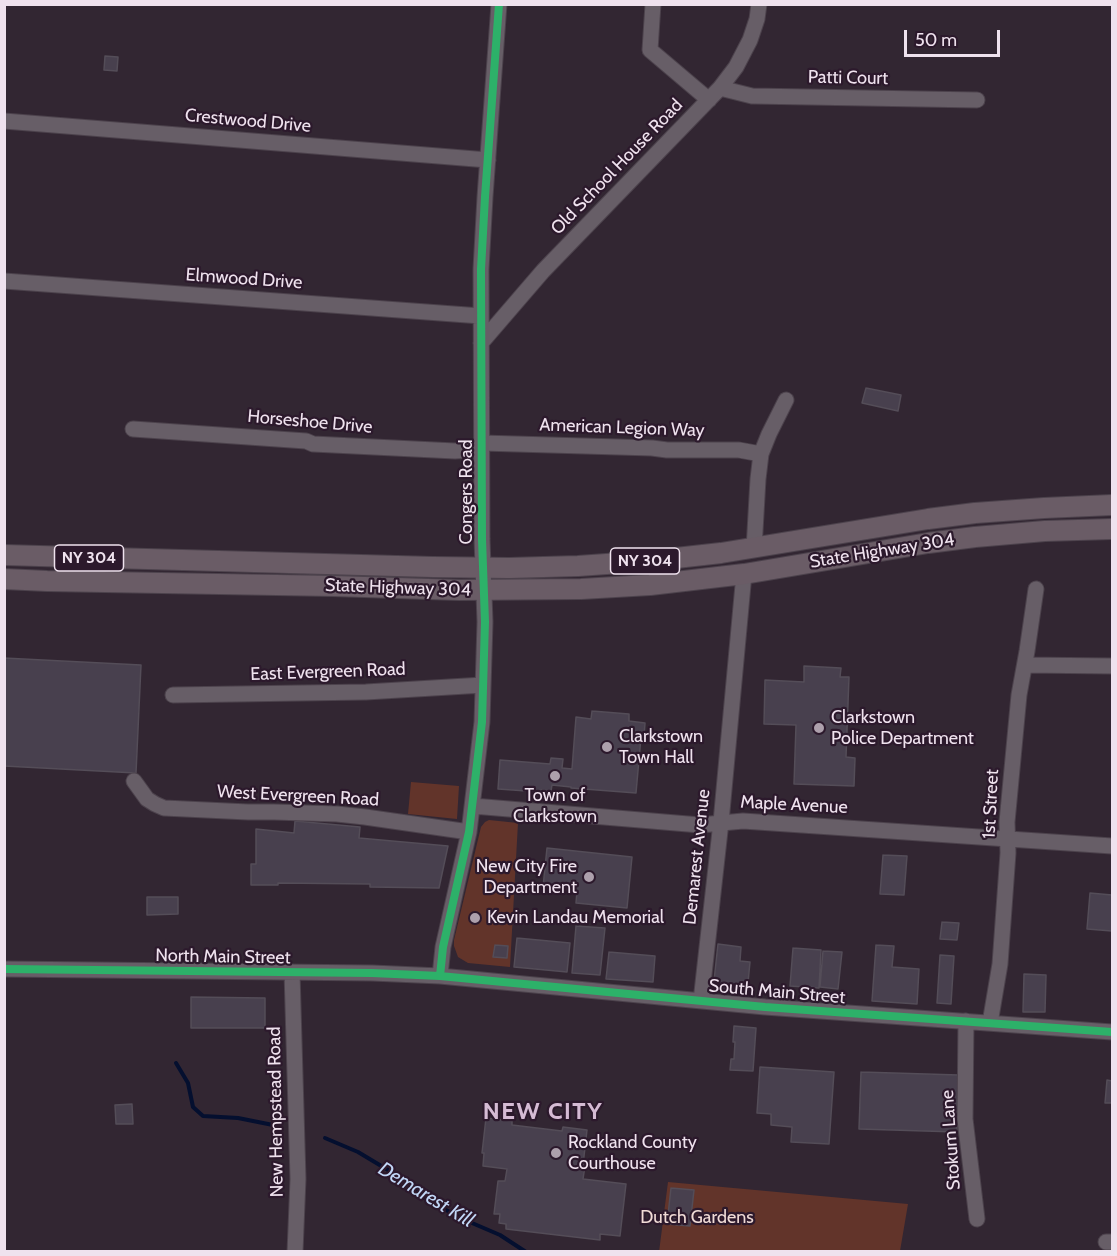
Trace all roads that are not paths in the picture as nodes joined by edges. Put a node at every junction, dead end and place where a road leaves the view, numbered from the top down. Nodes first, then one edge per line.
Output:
1 (498, 4) edge
2 (653, 4) edge
3 (759, 4) edge
4 (714, 94) junction
5 (977, 100) dead end
6 (4, 121) edge
7 (488, 160) junction
8 (4, 281) edge
9 (481, 316) junction
10 (481, 343) junction
11 (786, 400) dead end
12 (133, 429) dead end
13 (482, 443) junction
14 (761, 454) junction
15 (1113, 505) edge
16 (1113, 529) edge
17 (754, 549) junction
18 (4, 555) edge
19 (483, 567) junction
20 (744, 574) junction
21 (4, 579) edge
22 (1036, 589) dead end
23 (484, 591) junction
24 (1025, 665) junction
25 (1113, 666) edge
26 (483, 685) junction
27 (173, 695) dead end
28 (134, 782) dead end
29 (473, 807) junction
30 (721, 822) junction
31 (469, 832) junction
32 (1008, 838) junction
33 (1113, 846) edge
34 (4, 969) edge
35 (292, 972) junction
36 (440, 976) junction
37 (701, 1001) junction
38 (966, 1021) junction
39 (990, 1023) junction
40 (1113, 1032) edge
41 (977, 1219) dead end
42 (295, 1251) edge

1 - 7 street, Congers Road
2 - 4 street
3 - 4 street, Old School House Road
4 - 5 street, Patti Court
4 - 10 street, Old School House Road
6 - 7 street, Crestwood Drive
7 - 9 street, Congers Road
8 - 9 street, Elmwood Drive
9 - 10 street, Congers Road
10 - 13 street, Congers Road
11 - 14 street
12 - 13 street, Horseshoe Drive
13 - 14 street, American Legion Way
13 - 19 street, Congers Road
14 - 17 street
15 - 17 main road, State Highway 304 / NY 304
16 - 20 main road, State Highway 304 / NY 304
17 - 19 main road, State Highway 304 / NY 304
18 - 19 main road, State Highway 304 / NY 304
19 - 23 street, Congers Road
20 - 23 main road, State Highway 304 / NY 304
20 - 30 street, Demarest Avenue
21 - 23 main road, State Highway 304 / NY 304
22 - 24 street, 1st Street
23 - 26 street, Congers Road
24 - 25 street
24 - 32 street, 1st Street
26 - 27 street, East Evergreen Road
26 - 29 street, Congers Road
28 - 31 street, West Evergreen Road
29 - 30 street, Maple Avenue
29 - 31 street, Congers Road
30 - 32 street, Maple Avenue
30 - 37 street, Demarest Avenue
31 - 36 street, Congers Road
32 - 33 street, Maple Avenue
32 - 39 street, 1st Street
34 - 35 street, North Main Street
35 - 36 street, North Main Street
35 - 42 street, New Hempstead Road
36 - 37 street, South Main Street
37 - 38 street, South Main Street
38 - 39 street, South Main Street
38 - 41 street, Stokum Lane
39 - 40 street, South Main Street

